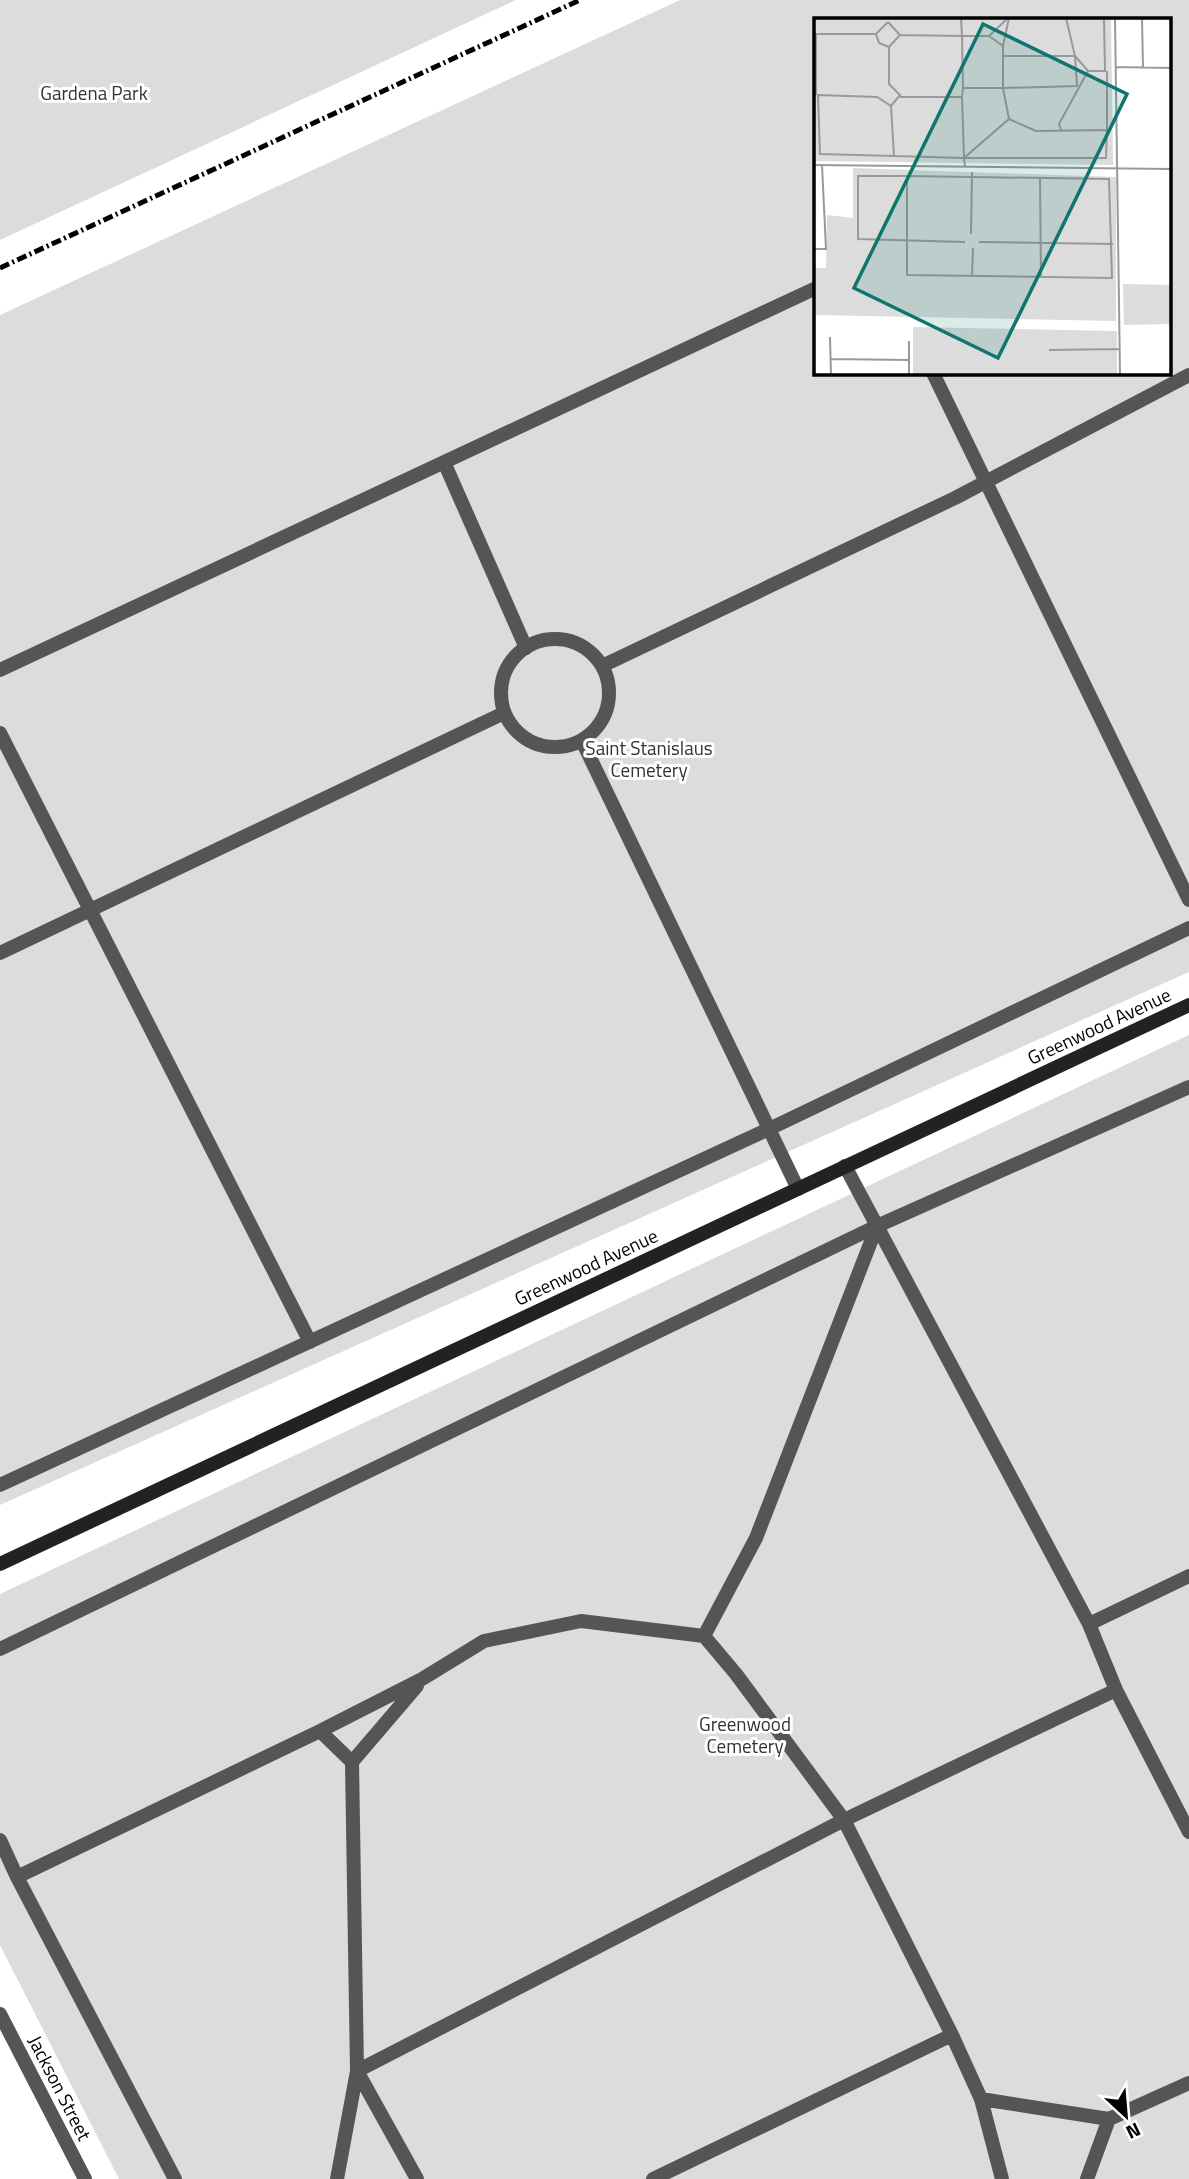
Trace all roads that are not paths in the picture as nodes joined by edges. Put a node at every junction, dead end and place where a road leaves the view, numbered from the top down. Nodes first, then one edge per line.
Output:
1 (814, 289) edge
2 (933, 374) edge
3 (1189, 374) edge
4 (444, 462) junction
5 (986, 481) junction
6 (526, 648) junction
7 (602, 666) junction
8 (0, 670) edge
9 (504, 713) junction
10 (0, 733) edge
11 (582, 741) junction
12 (1189, 900) edge
13 (91, 911) junction
14 (1189, 928) edge
15 (0, 953) edge
16 (1189, 1005) edge
17 (1189, 1087) edge
18 (769, 1129) junction
19 (845, 1166) junction
20 (797, 1189) junction
21 (877, 1226) junction
22 (310, 1342) junction
23 (0, 1485) edge
24 (0, 1564) edge
25 (1189, 1576) edge
26 (1089, 1625) junction
27 (704, 1636) junction
28 (0, 1649) edge
29 (422, 1679) junction
30 (1116, 1690) junction
31 (320, 1731) junction
32 (352, 1762) junction
33 (844, 1820) junction
34 (1189, 1832) edge
35 (0, 1840) edge
36 (17, 1877) junction
37 (0, 2014) edge
38 (952, 2035) junction
39 (356, 2071) junction
40 (1189, 2083) edge
41 (981, 2099) junction
42 (1109, 2119) junction
43 (85, 2179) edge
44 (175, 2179) edge
45 (337, 2179) edge
46 (417, 2179) edge
47 (653, 2179) edge
48 (1002, 2179) edge
49 (1087, 2179) edge

1 - 4 street
2 - 5 street
3 - 5 street
4 - 6 street
4 - 8 street
5 - 7 street
5 - 12 street
6 - 7 street
6 - 9 street
7 - 11 street
9 - 11 street
9 - 13 street
10 - 13 street
11 - 18 street
13 - 15 street
13 - 22 street
14 - 18 street
16 - 19 street, Greenwood Avenue
17 - 21 street
18 - 20 street
18 - 22 street
19 - 20 street, Greenwood Avenue
19 - 21 street
20 - 24 street, Greenwood Avenue
21 - 26 street
21 - 27 street
21 - 28 street
22 - 23 street
25 - 26 street
26 - 30 street
27 - 29 street
27 - 33 street
29 - 31 street
29 - 32 street
30 - 33 street
30 - 34 street
31 - 32 street
31 - 36 street
32 - 39 street
33 - 38 street
33 - 39 street
35 - 36 street
36 - 44 street
37 - 43 street, Jackson Street
38 - 41 street
38 - 47 street
39 - 45 street
39 - 46 street
40 - 42 street
41 - 42 street
41 - 48 street
42 - 49 street

